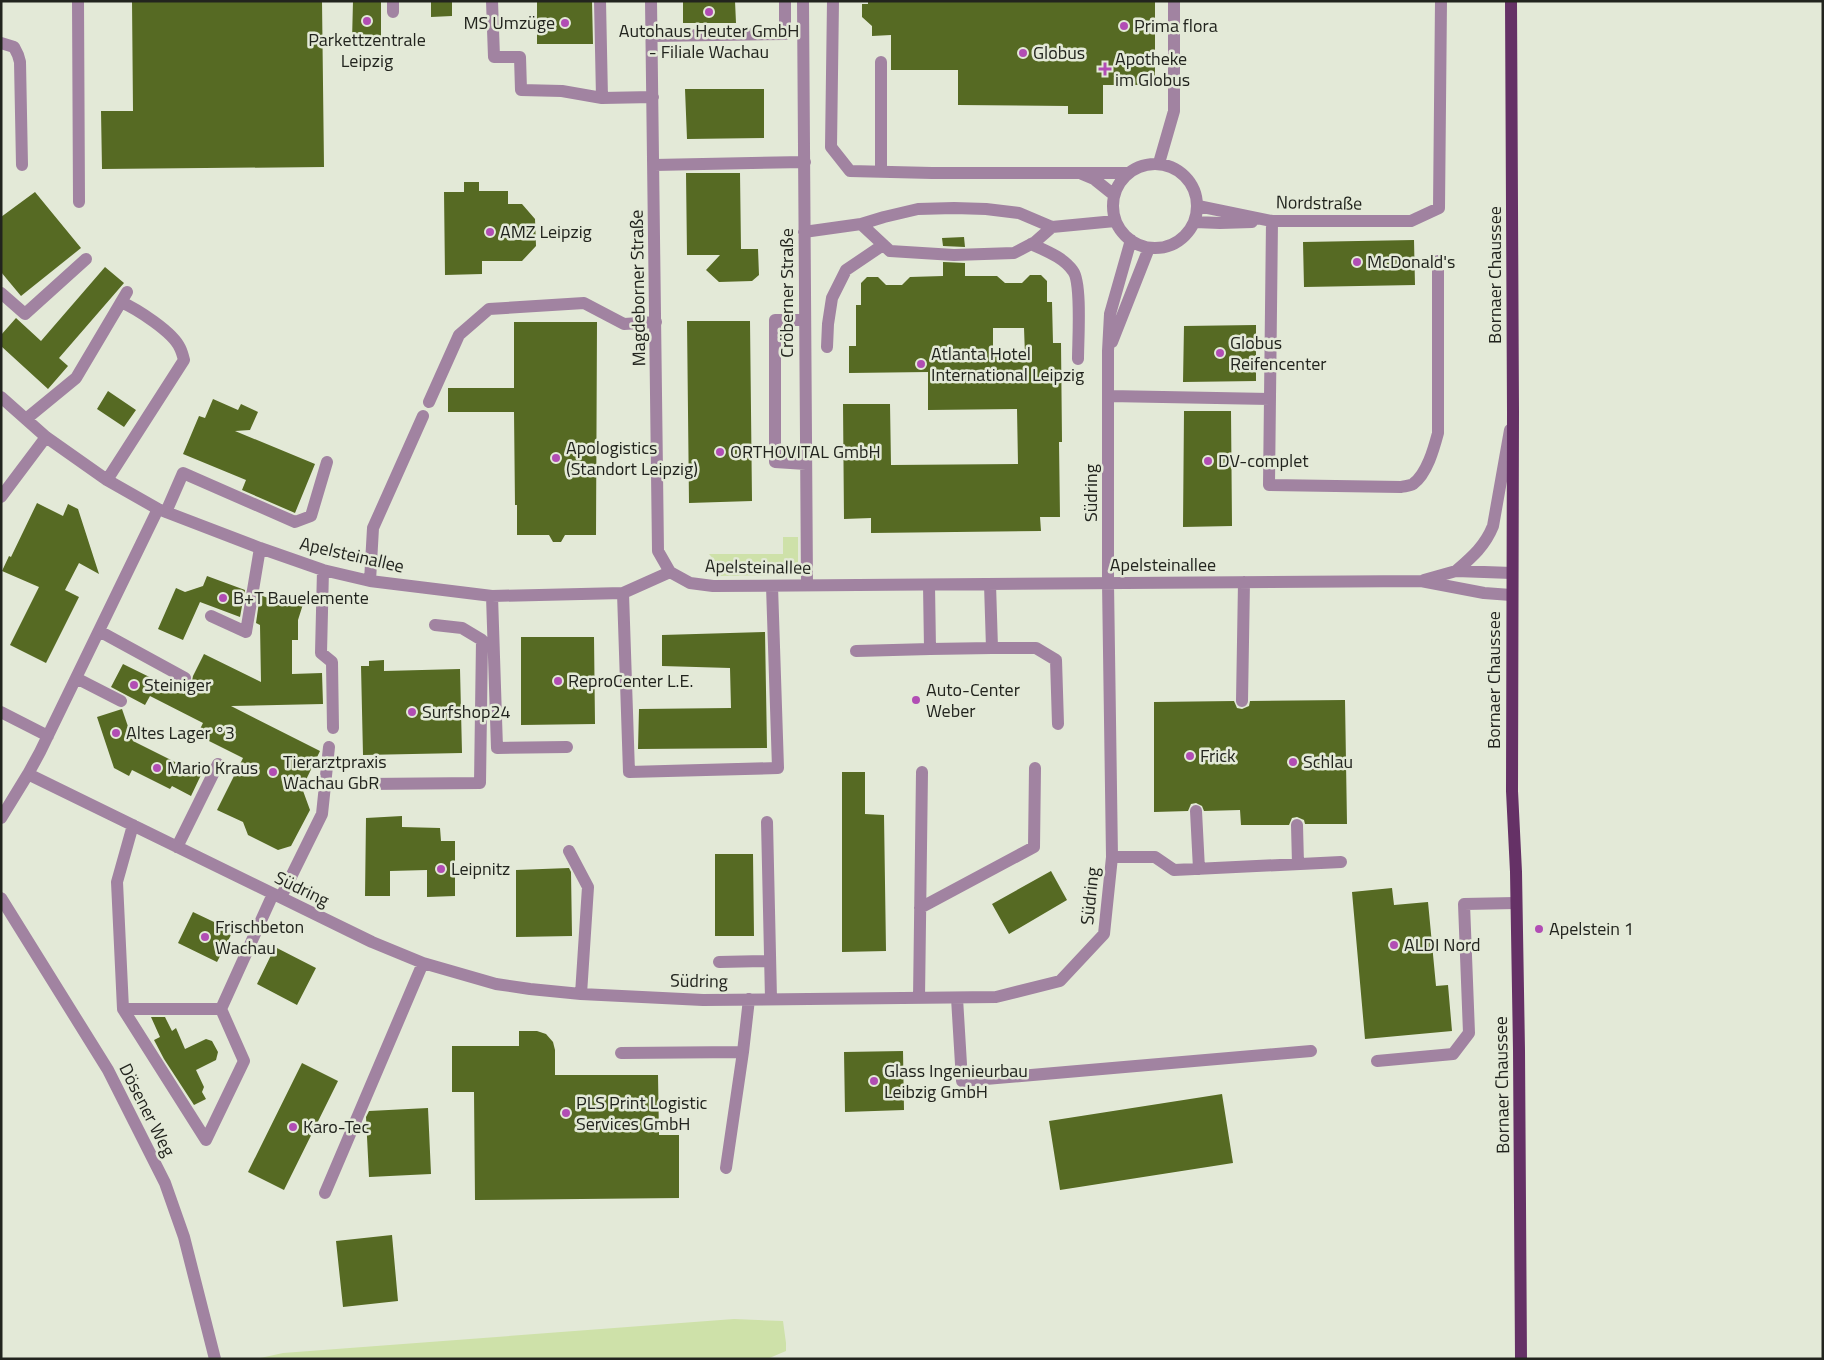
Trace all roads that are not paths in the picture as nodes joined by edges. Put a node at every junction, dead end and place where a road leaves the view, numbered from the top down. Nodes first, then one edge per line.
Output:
1 (78, 1) edge
2 (492, 1) edge
3 (600, 1) edge
4 (651, 1) edge
5 (785, 1) edge
6 (803, 1) edge
7 (833, 1) edge
8 (1174, 1) edge
9 (1441, 1) edge
10 (1511, 1) edge
11 (652, 36) junction
12 (1, 43) edge
13 (881, 62) dead end
14 (653, 97) junction
15 (602, 98) junction
16 (805, 162) junction
17 (1159, 164) junction
18 (22, 165) dead end
19 (654, 165) junction
20 (881, 172) junction
21 (1077, 172) junction
22 (1128, 173) junction
23 (1114, 195) junction
24 (79, 202) dead end
25 (1198, 206) junction
26 (1115, 221) junction
27 (1272, 221) junction
28 (1195, 222) junction
29 (861, 224) junction
30 (1052, 227) junction
31 (804, 232) junction
32 (1130, 240) junction
33 (883, 244) junction
34 (1031, 244) junction
35 (1149, 248) junction
36 (86, 259) dead end
37 (1438, 261) dead end
38 (1, 293) edge
39 (804, 320) junction
40 (656, 322) junction
41 (827, 347) dead end
42 (1108, 351) junction
43 (1078, 359) dead end
44 (1108, 396) junction
45 (1, 397) edge
46 (1270, 399) junction
47 (429, 402) dead end
48 (1513, 412) junction
49 (423, 416) dead end
50 (26, 419) junction
51 (46, 438) junction
52 (327, 462) dead end
53 (806, 464) junction
54 (107, 480) junction
55 (1, 497) edge
56 (162, 510) junction
57 (260, 548) junction
58 (323, 570) junction
59 (1456, 571) junction
60 (670, 572) junction
61 (1512, 573) junction
62 (370, 581) junction
63 (1421, 581) junction
64 (1244, 582) junction
65 (1108, 583) junction
66 (990, 584) junction
67 (807, 585) junction
68 (929, 585) junction
69 (772, 586) junction
70 (623, 593) junction
71 (1512, 595) junction
72 (492, 596) junction
73 (211, 616) dead end
74 (435, 626) dead end
75 (99, 631) junction
76 (992, 648) junction
77 (930, 649) junction
78 (856, 651) dead end
79 (76, 678) junction
80 (185, 678) dead end
81 (1242, 701) dead end
82 (121, 702) dead end
83 (1, 712) edge
84 (1058, 724) dead end
85 (333, 728) dead end
86 (48, 736) junction
87 (567, 747) dead end
88 (329, 748) dead end
89 (218, 764) dead end
90 (1035, 768) dead end
91 (922, 772) dead end
92 (28, 774) junction
93 (366, 784) dead end
94 (1196, 811) dead end
95 (1, 818) edge
96 (767, 822) dead end
97 (1297, 824) dead end
98 (133, 825) junction
99 (177, 847) junction
100 (569, 851) dead end
101 (1112, 857) junction
102 (1341, 862) dead end
103 (1298, 864) junction
104 (1199, 869) junction
105 (277, 896) junction
106 (1, 898) edge
107 (1516, 903) junction
108 (920, 908) junction
109 (770, 961) junction
110 (719, 962) dead end
111 (423, 963) junction
112 (581, 994) junction
113 (920, 998) junction
114 (957, 998) junction
115 (749, 999) junction
116 (772, 999) junction
117 (123, 1009) junction
118 (221, 1009) junction
119 (1311, 1051) dead end
120 (743, 1052) junction
121 (621, 1053) dead end
122 (1377, 1061) dead end
123 (726, 1168) dead end
124 (325, 1193) dead end
125 (215, 1359) edge
126 (1522, 1359) edge

1 - 24 street
2 - 15 street
3 - 15 street
4 - 11 street, Magdeborner Straße
5 - 11 street
6 - 16 street, Cröberner Straße
7 - 20 street
8 - 17 street
9 - 27 street, Nordstraße
10 - 48 main road, Bornaer Chaussee
11 - 14 street, Magdeborner Straße
12 - 18 street
13 - 20 street
14 - 15 street
14 - 19 street, Magdeborner Straße
16 - 19 street
16 - 31 street, Cröberner Straße
17 - 22 street
17 - 25 street
19 - 40 street, Magdeborner Straße
20 - 21 street
21 - 22 street
21 - 23 street
22 - 23 street
23 - 26 street
25 - 27 street, Nordstraße
25 - 28 street
26 - 30 street
26 - 32 street
27 - 28 street
27 - 46 street
28 - 35 street
29 - 30 street
29 - 31 street
29 - 33 street
30 - 34 street
31 - 39 street, Cröberner Straße
32 - 35 street
32 - 42 street, Südring
33 - 34 street
33 - 41 street
34 - 43 street
35 - 42 street, Südring
36 - 38 street
37 - 46 street
39 - 53 street, Cröberner Straße
39 - 53 street
40 - 47 street
40 - 60 street, Magdeborner Straße
42 - 44 street, Südring
44 - 46 street
44 - 65 street, Südring
45 - 50 street, Apelsteinallee
48 - 59 street, Apelsteinallee
48 - 61 main road, Bornaer Chaussee
49 - 62 street
50 - 51 street, Apelsteinallee
50 - 54 street
51 - 54 street, Apelsteinallee
51 - 55 street
52 - 56 street
53 - 67 street, Cröberner Straße
54 - 56 street, Apelsteinallee
56 - 57 street, Apelsteinallee
56 - 75 street
57 - 58 street, Apelsteinallee
57 - 73 street
58 - 62 street, Apelsteinallee
58 - 85 street
59 - 61 street, Apelsteinallee
59 - 63 street, Apelsteinallee
60 - 69 street, Apelsteinallee
60 - 70 street, Apelsteinallee
61 - 71 main road, Bornaer Chaussee
62 - 72 street, Apelsteinallee
63 - 64 street, Apelsteinallee
63 - 71 street, Apelsteinallee
64 - 65 street, Apelsteinallee
64 - 81 street
65 - 66 street, Apelsteinallee
65 - 101 street, Südring
66 - 68 street, Apelsteinallee
66 - 76 street
67 - 68 street, Apelsteinallee
67 - 69 street, Apelsteinallee
68 - 77 street
69 - 70 street
70 - 72 street, Apelsteinallee
71 - 107 main road, Bornaer Chaussee
72 - 87 street
74 - 93 street
75 - 79 street
75 - 80 street
76 - 77 street
76 - 84 street
77 - 78 street
79 - 82 street
79 - 86 street
83 - 86 street
86 - 92 street
88 - 105 street
89 - 99 street
90 - 108 street
91 - 108 street
92 - 95 street
92 - 98 street, Südring
94 - 104 street
96 - 109 street
97 - 103 street
98 - 99 street, Südring
98 - 117 street
99 - 105 street, Südring
100 - 112 street
101 - 104 street
101 - 114 street, Südring
102 - 103 street
103 - 104 street
105 - 111 street, Südring
105 - 118 street
106 - 125 street, Dösener Weg
107 - 122 street
107 - 126 main road, Bornaer Chaussee
108 - 113 street
109 - 110 street
109 - 116 street
111 - 112 street, Südring
111 - 124 street
112 - 115 street, Südring
113 - 114 street, Südring
113 - 116 street, Südring
114 - 119 street
115 - 116 street, Südring
115 - 120 street
117 - 118 street
117 - 118 street
120 - 121 street
120 - 123 street

